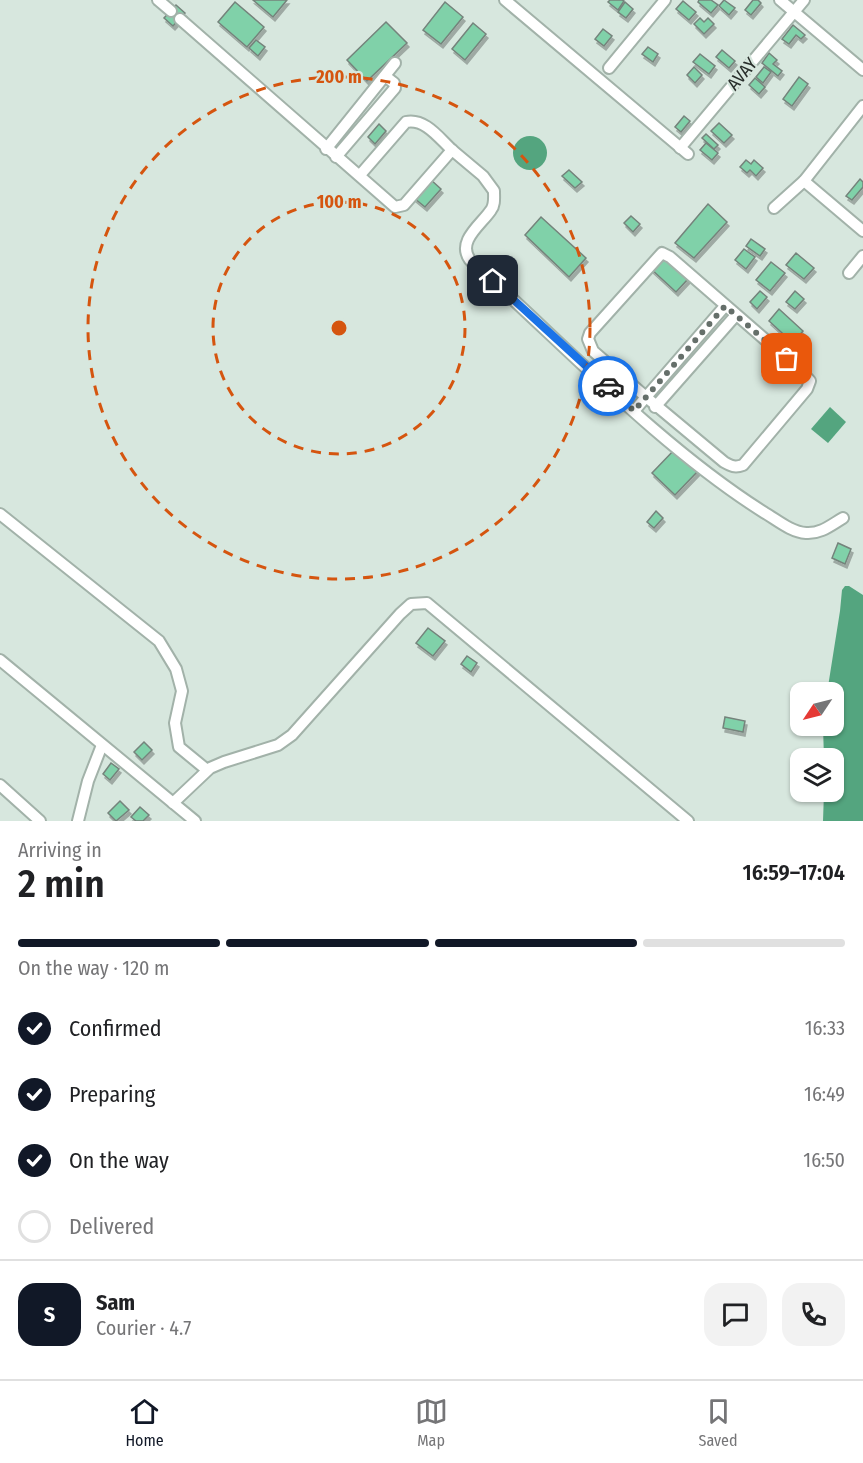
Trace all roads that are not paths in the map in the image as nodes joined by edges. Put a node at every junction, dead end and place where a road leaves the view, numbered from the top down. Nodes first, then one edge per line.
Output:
1 (158, 0) edge
2 (505, 0) edge
3 (665, 0) edge
4 (780, 0) edge
5 (804, 0) edge
6 (171, 11) dead end
7 (794, 11) junction
8 (180, 20) dead end
9 (395, 63) dead end
10 (609, 68) dead end
11 (863, 70) edge
12 (386, 76) junction
13 (863, 106) edge
14 (326, 149) junction
15 (452, 150) junction
16 (336, 157) junction
17 (360, 175) junction
18 (804, 181) junction
19 (774, 208) dead end
20 (863, 231) edge
21 (863, 256) edge
22 (849, 273) dead end
23 (725, 306) junction
24 (736, 315) junction
25 (646, 397) junction
26 (655, 407) junction
27 (634, 411) junction
28 (0, 514) edge
29 (843, 518) dead end
30 (0, 660) edge
31 (102, 745) junction
32 (207, 770) junction
33 (0, 785) edge
34 (174, 803) junction
35 (40, 821) edge
36 (78, 821) edge
37 (195, 821) edge
38 (688, 821) edge

1 - 6 street
2 - 7 street, AVAY
3 - 10 street
4 - 7 street
5 - 7 street, AVAY
7 - 11 street
8 - 14 street
9 - 12 street
12 - 14 street
12 - 16 street
13 - 18 street
14 - 16 street
15 - 17 street
15 - 17 street
15 - 27 street
16 - 17 street
18 - 19 street
18 - 20 street
21 - 22 street
23 - 24 street
23 - 25 street
23 - 25 street
24 - 26 street
24 - 26 street
25 - 26 street
25 - 27 street
27 - 29 street
28 - 32 street
30 - 31 street
31 - 34 street
31 - 36 street
32 - 34 street
32 - 38 street
33 - 35 street
34 - 37 street

